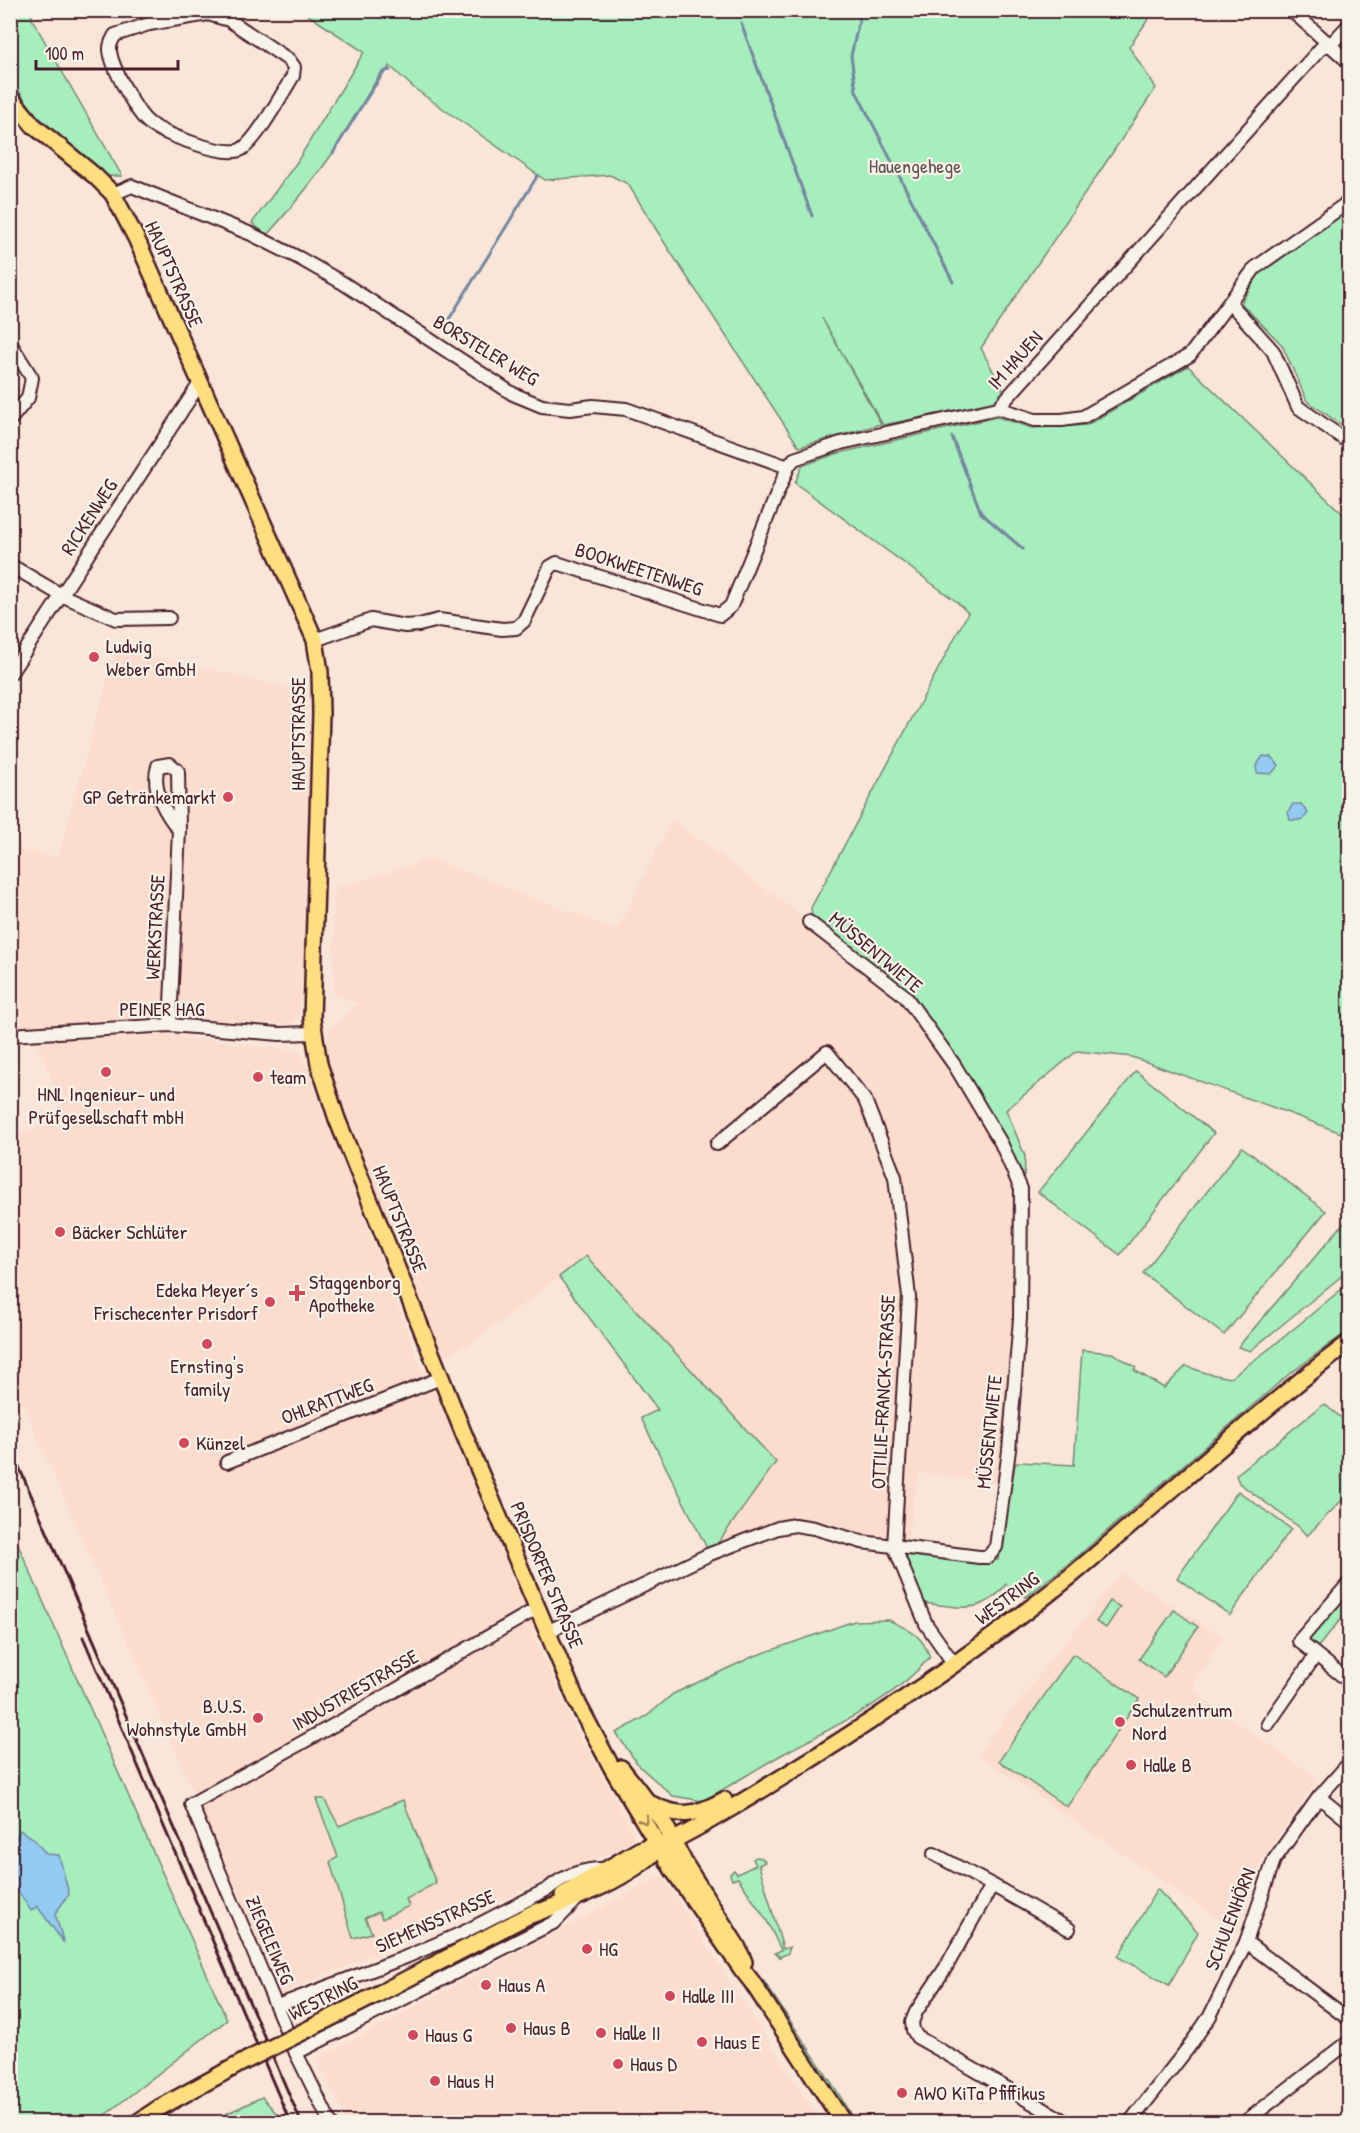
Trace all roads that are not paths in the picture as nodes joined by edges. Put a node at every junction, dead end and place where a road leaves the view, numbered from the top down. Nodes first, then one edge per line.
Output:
1 (148, 10) edge
2 (1291, 10) edge
3 (149, 24) junction
4 (1350, 24) edge
5 (1330, 45) junction
6 (1350, 63) edge
7 (10, 97) edge
8 (113, 194) junction
9 (1350, 201) edge
10 (1230, 303) junction
11 (10, 343) edge
12 (200, 383) junction
13 (998, 408) junction
14 (10, 420) edge
15 (1350, 443) edge
16 (788, 467) junction
17 (10, 565) edge
18 (61, 595) junction
19 (169, 618) dead end
20 (315, 640) junction
21 (10, 674) edge
22 (179, 830) junction
23 (809, 922) dead end
24 (170, 1025) junction
25 (313, 1033) junction
26 (10, 1035) edge
27 (717, 1144) dead end
28 (1350, 1342) edge
29 (441, 1378) junction
30 (463, 1432) joint
31 (227, 1462) dead end
32 (894, 1546) junction
33 (1350, 1582) edge
34 (538, 1608) junction
35 (549, 1631) junction
36 (1316, 1655) junction
37 (954, 1664) junction
38 (1350, 1682) edge
39 (1268, 1724) dead end
40 (593, 1733) junction
41 (1350, 1762) edge
42 (769, 1785) junction
43 (1319, 1797) junction
44 (650, 1803) junction
45 (191, 1804) joint
46 (1350, 1822) edge
47 (667, 1843) junction
48 (934, 1854) dead end
49 (606, 1869) junction
50 (992, 1885) junction
51 (578, 1898) junction
52 (528, 1916) junction
53 (1069, 1929) dead end
54 (1246, 1942) junction
55 (277, 2007) junction
56 (1350, 2020) edge
57 (1350, 2041) edge
58 (296, 2054) junction
59 (138, 2122) edge
60 (330, 2122) edge
61 (843, 2122) edge
62 (1066, 2122) edge
63 (1130, 2122) edge
64 (1245, 2122) edge

1 - 3 street
2 - 5 street
3 - 3 street
4 - 5 street, IM HAUEN
5 - 6 street
5 - 13 street, IM HAUEN
7 - 8 main road, HAUPTSTRASSE
8 - 12 main road, HAUPTSTRASSE
8 - 16 street, BORSTELER WEG
9 - 10 street, IM HAUEN
10 - 13 street, IM HAUEN
10 - 15 street
11 - 14 street
12 - 18 street, RICKENWEG
12 - 20 main road, HAUPTSTRASSE
13 - 16 street
16 - 20 street, BOOKWEETENWEG
17 - 18 street
18 - 19 street
18 - 21 street, RICKENWEG
20 - 25 main road, HAUPTSTRASSE
22 - 22 street, WERKSTRASSE
22 - 24 street, WERKSTRASSE
23 - 32 street, MÜSSENTWIETE
24 - 25 street, PEINER HAG
24 - 26 street, PEINER HAG
25 - 29 main road, HAUPTSTRASSE
27 - 32 street, OTTILIE-FRANCK-STRASSE
28 - 37 main road, WESTRING
29 - 30 main road, HAUPTSTRASSE
29 - 31 street, OHLRATTWEG
30 - 34 main road, PRISDORFER STRASSE
32 - 35 street, MÜSSENTWIETE
32 - 37 street, OTTILIE-FRANCK-STRASSE
33 - 36 street
34 - 35 main road, PRISDORFER STRASSE
34 - 45 street, INDUSTRIESTRASSE
35 - 40 main road, PRISDORFER STRASSE
36 - 38 street
36 - 39 street
37 - 42 main road, WESTRING
40 - 44 main road, PRISDORFER STRASSE
40 -> 47 main road, PRISDORFER STRASSE
41 - 43 street, SCHULENHÖRN
42 - 44 main road
42 - 47 main road, WESTRING
43 - 46 street
43 - 54 street, SCHULENHÖRN
44 - 47 main road, PRISDORFER STRASSE
45 - 55 street, ZIEGELEIWEG
47 - 49 main road, WESTRING
47 - 51 main road, WESTRING
47 - 61 main road, PRISDORFER STRASSE
48 - 50 street
49 - 52 main road, WESTRING
49 - 55 street, SIEMENSSTRASSE
50 - 53 street
50 - 62 street
51 - 52 main road, WESTRING
51 - 58 street
52 - 59 main road, WESTRING, bridge
54 - 56 street
54 - 63 street, SCHULENHÖRN
55 - 58 street, ZIEGELEIWEG
57 - 64 street
58 - 60 street, ZIEGELEIWEG

